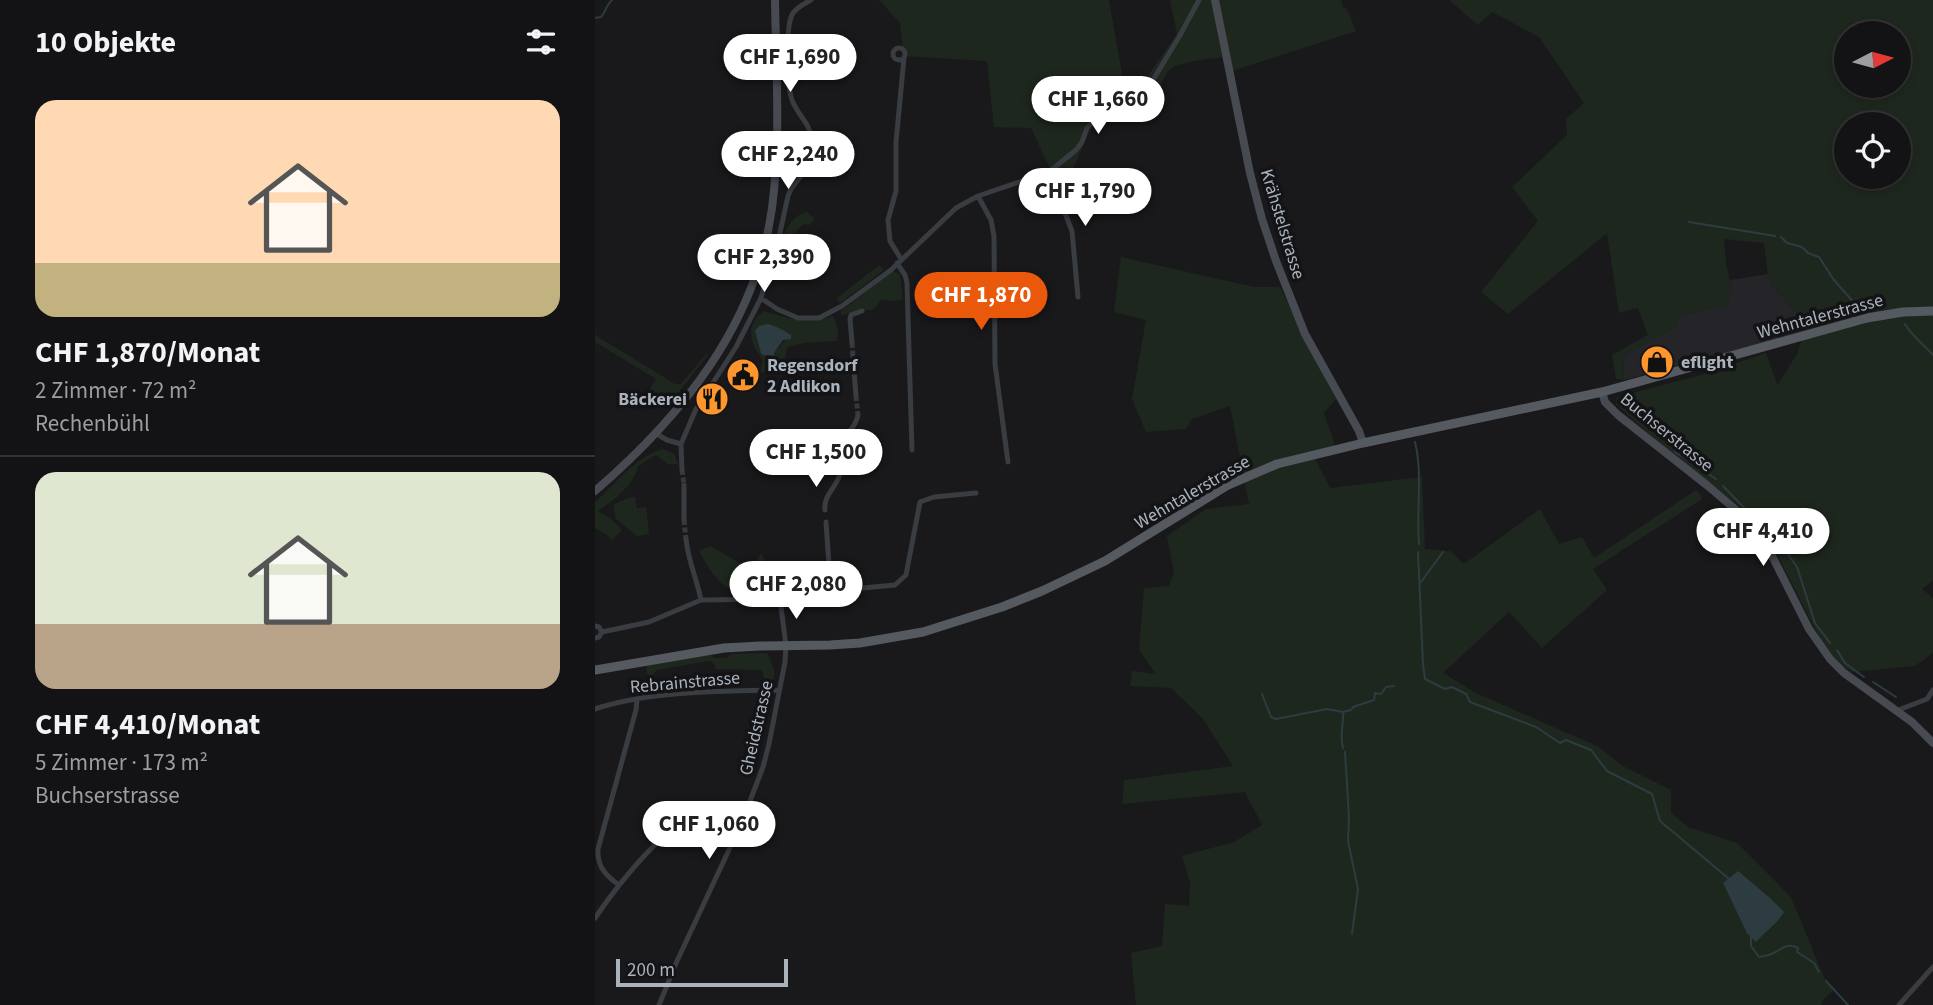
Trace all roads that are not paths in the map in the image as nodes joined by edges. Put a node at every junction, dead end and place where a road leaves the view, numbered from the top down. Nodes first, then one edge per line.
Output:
1 (775, 0) edge
2 (811, 0) edge
3 (1199, 0) edge
4 (1215, 0) edge
5 (904, 58) dead end
6 (810, 144) junction
7 (799, 152) junction
8 (776, 153) junction
9 (806, 160) junction
10 (1043, 175) junction
11 (978, 196) junction
12 (899, 261) junction
13 (1078, 297) dead end
14 (761, 298) junction
15 (1933, 311) edge
16 (862, 312) dead end
17 (852, 343) tunnel mouth
18 (853, 357) tunnel mouth
19 (1602, 392) junction
20 (856, 396) tunnel mouth
21 (858, 415) tunnel mouth
22 (655, 433) junction
23 (1363, 443) junction
24 (681, 444) junction
25 (912, 450) dead end
26 (840, 452) tunnel mouth
27 (1008, 462) dead end
28 (682, 470) tunnel mouth
29 (841, 470) tunnel mouth
30 (684, 485) tunnel mouth
31 (595, 491) edge
32 (975, 493) dead end
33 (825, 510) dead end
34 (684, 520) tunnel mouth
35 (826, 522) dead end
36 (686, 539) tunnel mouth
37 (829, 565) dead end
38 (830, 575) dead end
39 (831, 591) junction
40 (781, 599) junction
41 (701, 600) junction
42 (595, 620) edge
43 (595, 626) edge
44 (602, 632) junction
45 (595, 638) edge
46 (786, 646) junction
47 (595, 670) edge
48 (779, 690) junction
49 (1933, 690) edge
50 (637, 699) junction
51 (595, 709) edge
52 (1899, 712) junction
53 (1933, 743) edge
54 (745, 816) junction
55 (596, 849) edge
56 (619, 885) junction
57 (595, 918) edge
58 (1933, 967) edge
59 (659, 1005) edge
60 (1899, 1005) edge

1 - 8 main road
2 - 6 street
3 - 10 street
4 - 23 main road, Krähstelstrasse
5 - 12 street
6 - 7 street
6 - 9 street
7 - 8 street
7 - 9 street
8 - 22 main road
9 - 14 street
10 - 11 street
10 - 13 street
11 - 12 street
11 - 27 street
12 - 14 street
12 - 25 street
14 - 24 street
15 - 19 main road, Wehntalerstrasse
16 - 17 street
18 - 20 street
19 - 23 main road, Wehntalerstrasse
19 - 52 main road, Buchserstrasse
21 - 26 street
22 - 24 street
22 - 31 main road
23 - 46 main road, Wehntalerstrasse
24 - 28 street
29 - 33 street
30 - 34 street
32 - 39 street
35 - 37 street
36 - 41 street
38 - 39 street
39 - 40 street
40 - 41 street
40 - 46 street, Gheidstrasse
41 - 44 street
42 - 43 street
43 - 44 street
44 - 45 street
46 - 47 main road, Wehntalerstrasse
46 - 48 street, Gheidstrasse
48 - 50 street, Rebrainstrasse
48 - 54 street, Gheidstrasse
49 - 52 street
50 - 51 street, Rebrainstrasse
50 - 55 street
52 - 53 main road, Buchserstrasse
54 - 56 street
54 - 59 street, Gheidstrasse
55 - 56 street
56 - 57 street
58 - 60 street

